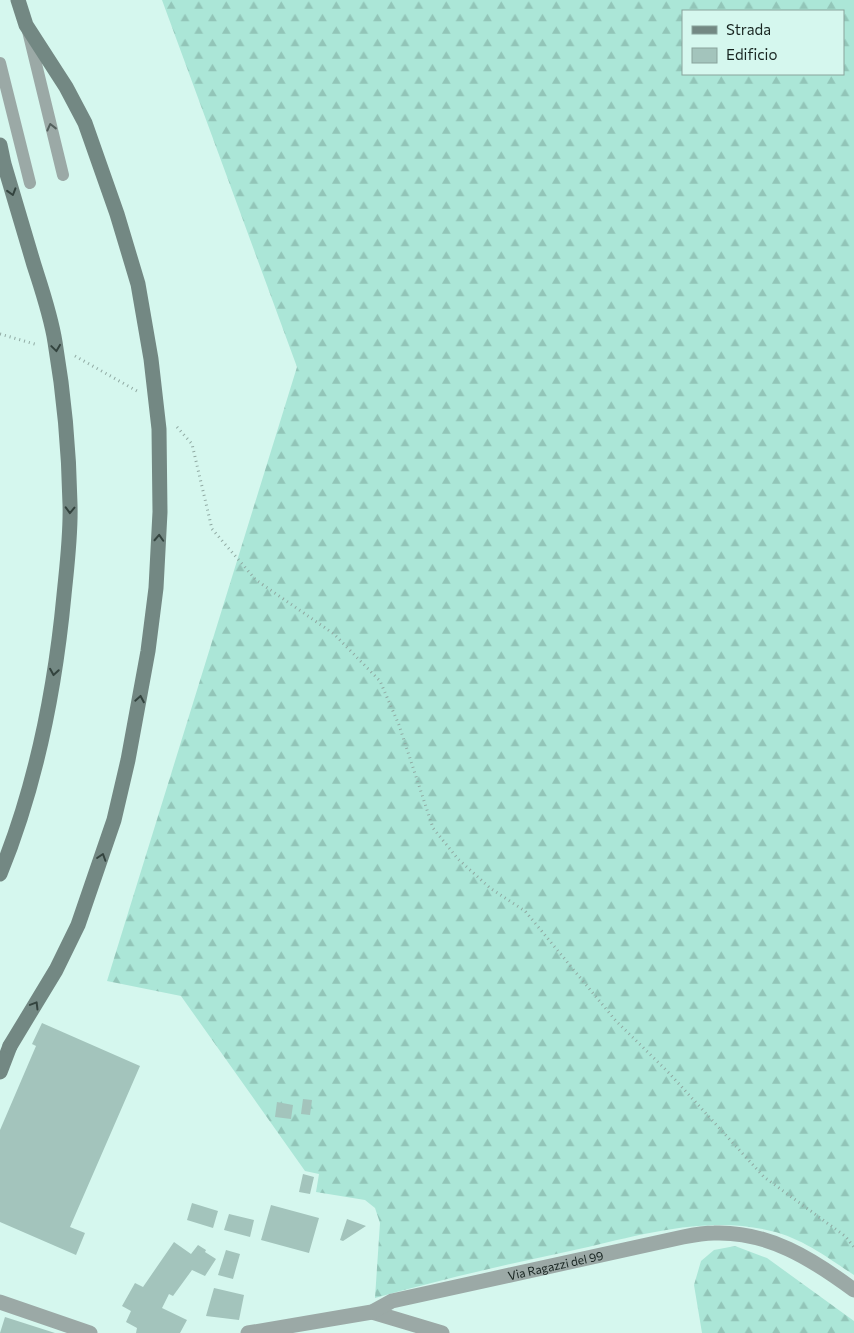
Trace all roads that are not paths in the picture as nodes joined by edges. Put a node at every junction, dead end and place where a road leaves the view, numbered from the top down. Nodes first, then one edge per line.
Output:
1 (18, 0) edge
2 (26, 25) junction
3 (0, 63) edge
4 (0, 145) edge
5 (62, 175) dead end
6 (30, 184) dead end
7 (0, 874) edge
8 (0, 1072) edge
9 (854, 1290) edge
10 (0, 1302) edge
11 (372, 1312) junction
12 (90, 1333) edge
13 (248, 1333) edge
14 (442, 1333) edge

1 - 2 main road, bridge
5 -> 2 lane
8 -> 2 main road, bridge
3 - 6 lane
4 -> 7 main road, bridge
9 - 11 street, Via Ragazzi del 99
10 - 12 street
11 - 13 street, Via Ragazzi del 99
11 - 14 street

